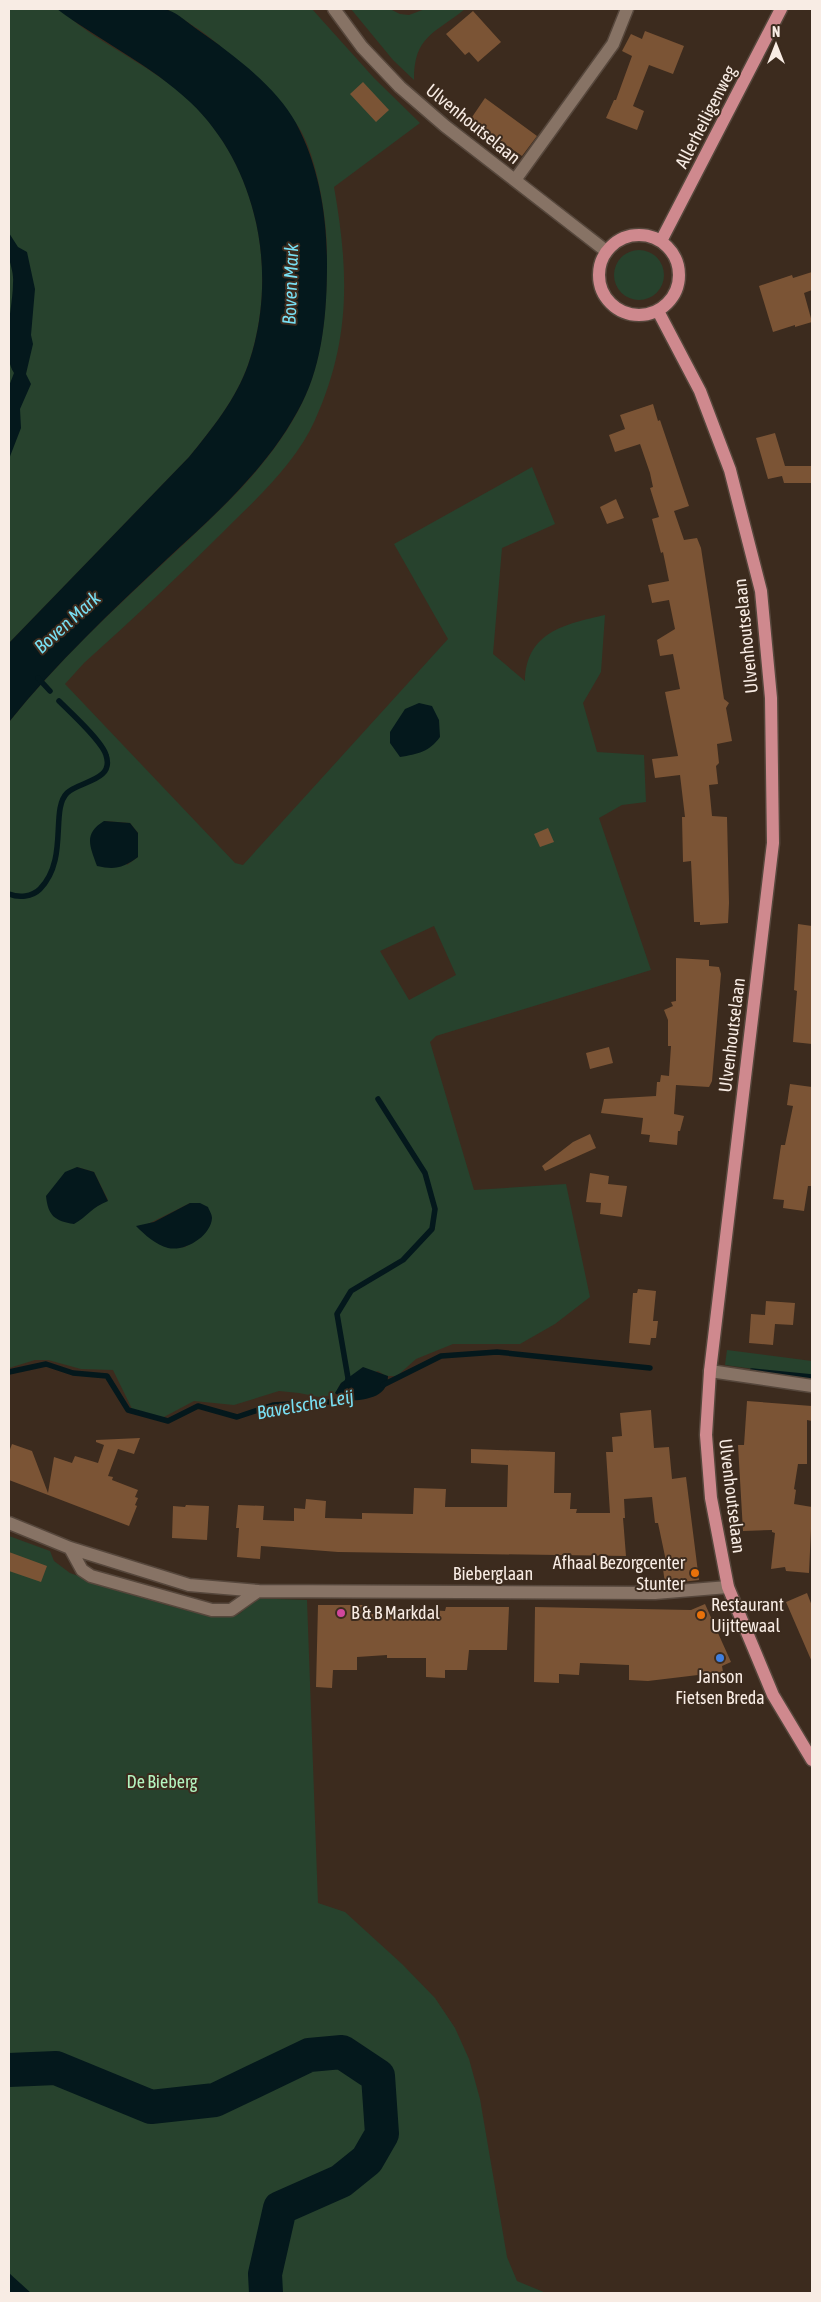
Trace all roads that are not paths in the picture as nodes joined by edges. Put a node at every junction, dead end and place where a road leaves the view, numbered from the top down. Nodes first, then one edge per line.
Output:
1 (334, 9) edge
2 (627, 9) edge
3 (782, 9) edge
4 (515, 180) junction
5 (661, 241) junction
6 (606, 250) junction
7 (658, 311) junction
8 (710, 1371) junction
9 (812, 1386) edge
10 (9, 1523) edge
11 (70, 1548) junction
12 (728, 1587) junction
13 (258, 1591) junction
14 (812, 1760) edge

1 - 4 street, Ulvenhoutselaan
2 - 4 street
3 - 5 main road, Allerheiligenweg
4 - 6 street, Ulvenhoutselaan
5 - 6 main road
5 - 7 main road
6 - 7 main road
7 - 8 main road, Ulvenhoutselaan
8 - 9 street
8 - 12 main road, Ulvenhoutselaan
10 - 11 street, Bieberglaan
11 - 13 street, Bieberglaan
11 - 13 street
12 - 13 street, Bieberglaan
12 - 14 main road, Ulvenhoutselaan

